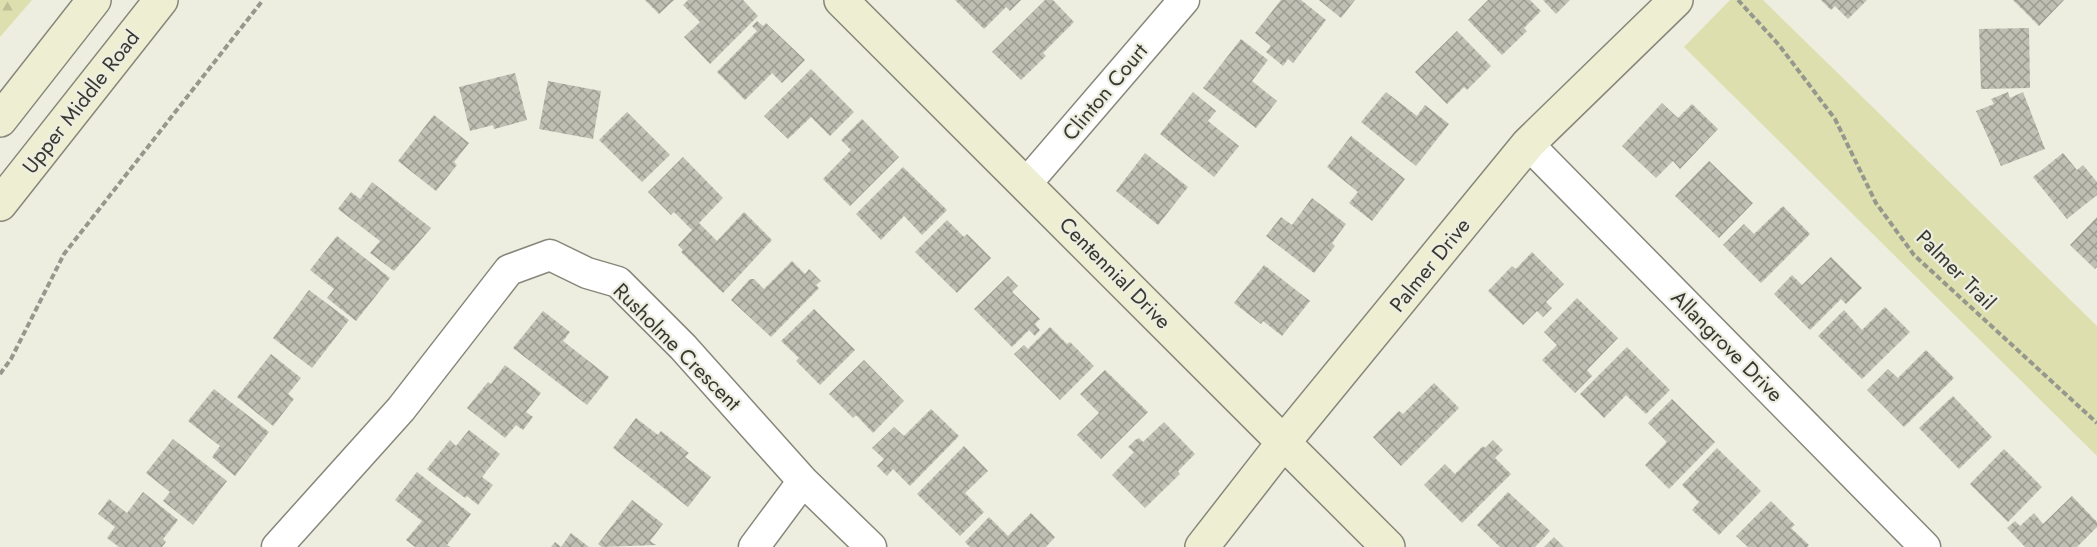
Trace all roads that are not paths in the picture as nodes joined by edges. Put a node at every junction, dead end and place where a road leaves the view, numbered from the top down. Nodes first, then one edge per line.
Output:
1 (94, 0) edge
2 (161, 0) edge
3 (841, 0) edge
4 (1184, 0) edge
5 (1676, 0) edge
6 (0, 120) edge
7 (1528, 144) junction
8 (1026, 184) junction
9 (0, 204) edge
10 (1283, 443) junction
11 (803, 481) junction
12 (276, 547) edge
13 (754, 547) edge
14 (871, 547) edge
15 (1202, 547) edge
16 (1388, 547) edge
17 (1925, 547) edge

1 - 6 street
2 - 9 street, Upper Middle Road
3 - 8 street, Centennial Drive
4 - 8 street, Clinton Court
5 - 7 street, Palmer Drive
7 - 10 street, Palmer Drive
7 - 17 street, Allangrove Drive
8 - 10 street, Centennial Drive
10 - 15 street, Palmer Drive
10 - 16 street, Centennial Drive
11 - 12 street, Rusholme Crescent
11 - 13 street
11 - 14 street, Rusholme Crescent

